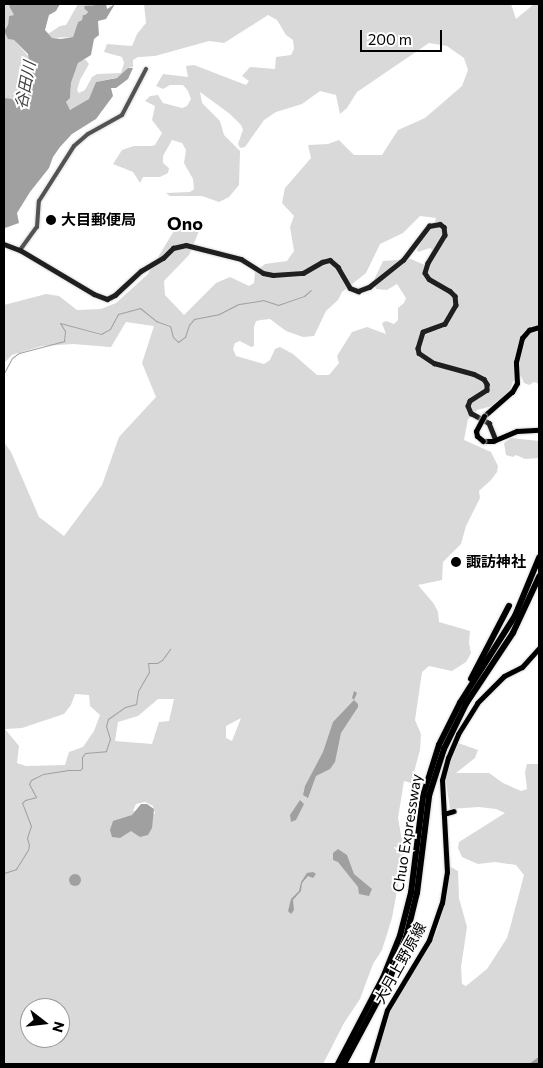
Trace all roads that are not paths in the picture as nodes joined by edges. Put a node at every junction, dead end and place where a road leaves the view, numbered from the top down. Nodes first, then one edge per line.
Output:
1 (146, 69) dead end
2 (4, 244) edge
3 (20, 250) junction
4 (539, 327) edge
5 (539, 430) edge
6 (496, 440) junction
7 (539, 558) edge
8 (539, 577) edge
9 (509, 606) dead end
10 (539, 648) edge
11 (452, 716) junction
12 (454, 811) dead end
13 (444, 814) junction
14 (338, 1064) edge
15 (344, 1064) edge
16 (371, 1064) edge

1 - 3 street
2 - 3 main road
3 - 6 main road
4 - 6 main road, bridge
5 - 6 main road
7 - 11 highway, Chuo Expressway
8 - 15 highway, Chuo Expressway
9 - 11 highway
10 - 13 main road, 大月上野原線
11 - 14 highway, Chuo Expressway
12 - 13 main road
13 - 16 main road, 大月上野原線

